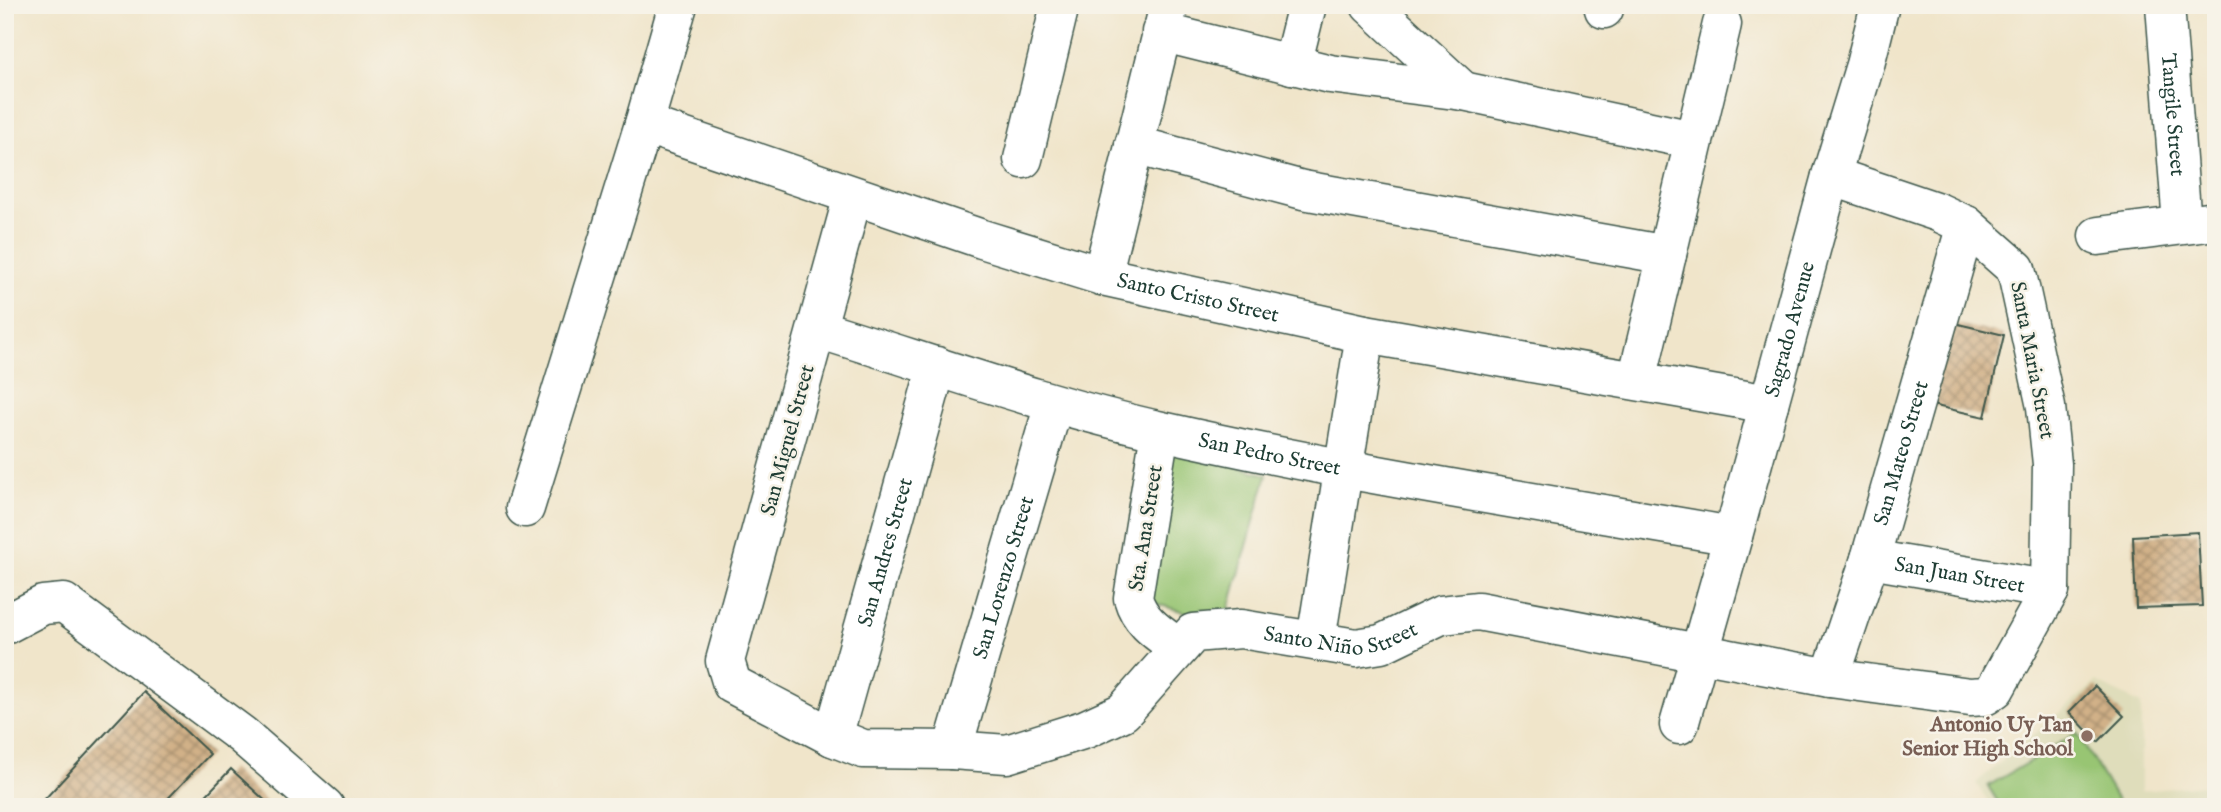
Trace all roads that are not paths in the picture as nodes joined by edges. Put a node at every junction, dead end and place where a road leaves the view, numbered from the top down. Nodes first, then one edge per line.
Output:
1 (678, 5) edge
2 (1060, 5) edge
3 (1307, 5) edge
4 (1370, 5) edge
5 (1880, 5) edge
6 (2165, 5) edge
7 (1165, 19) edge
8 (1722, 24) dead end
9 (1292, 65) junction
10 (1463, 92) junction
11 (645, 124) junction
12 (1693, 140) junction
13 (1134, 145) junction
14 (1023, 159) dead end
15 (1831, 176) junction
16 (853, 196) junction
17 (2199, 222) edge
18 (1966, 226) junction
19 (2098, 236) dead end
20 (1667, 255) junction
21 (1102, 276) junction
22 (818, 329) junction
23 (1365, 334) junction
24 (937, 366) junction
25 (1637, 380) junction
26 (1054, 404) junction
27 (1769, 404) junction
28 (1160, 431) junction
29 (1344, 468) junction
30 (525, 508) dead end
31 (1733, 536) junction
32 (1870, 559) junction
33 (2050, 590) junction
34 (5, 625) edge
35 (1316, 640) junction
36 (1179, 648) junction
37 (1700, 653) junction
38 (1830, 678) junction
39 (732, 684) joint
40 (1994, 689) joint
41 (1679, 725) dead end
42 (833, 737) junction
43 (952, 750) junction
44 (325, 807) edge

1 - 11 street
2 - 14 street
3 - 9 street
4 - 10 street
5 - 15 street, Sagrado Avenue
6 - 17 street, Tangile Street
7 - 9 street
7 - 13 street
8 - 12 street
9 - 10 street
10 - 12 street
11 - 16 street, Santo Cristo Street
11 - 30 street
12 - 20 street
13 - 20 street
13 - 21 street
15 - 18 street, Santa Maria Street
15 - 27 street, Sagrado Avenue
16 - 21 street, Santo Cristo Street
16 - 22 street, San Miguel Street
17 - 19 street
18 - 32 street, San Mateo Street
18 - 33 street, Santa Maria Street
20 - 25 street
21 - 23 street, Santo Cristo Street
22 - 24 street, San Pedro Street
22 - 39 street, San Miguel Street
23 - 25 street, Santo Cristo Street
23 - 29 street
24 - 26 street, San Pedro Street
24 - 42 street, San Andres Street
25 - 27 street, Santo Cristo Street
26 - 28 street, San Pedro Street
26 - 43 street, San Lorenzo Street
27 - 31 street, Sagrado Avenue
28 - 29 street, San Pedro Street
28 - 36 street, Sta. Ana Street
29 - 31 street, San Pedro Street
29 - 35 street
31 - 37 street, Sagrado Avenue
32 - 33 street, San Juan Street
32 - 38 street, San Mateo Street
33 - 40 street, Santa Maria Street
34 - 44 street
35 - 36 street, Santo Niño Street
35 - 37 street, Santo Niño Street
36 - 43 street, Santo Niño Street
37 - 38 street, Santo Niño Street
37 - 41 street, Sagrado Avenue
38 - 40 street, Santo Niño Street
39 - 42 street, Santo Niño Street
42 - 43 street, Santo Niño Street

